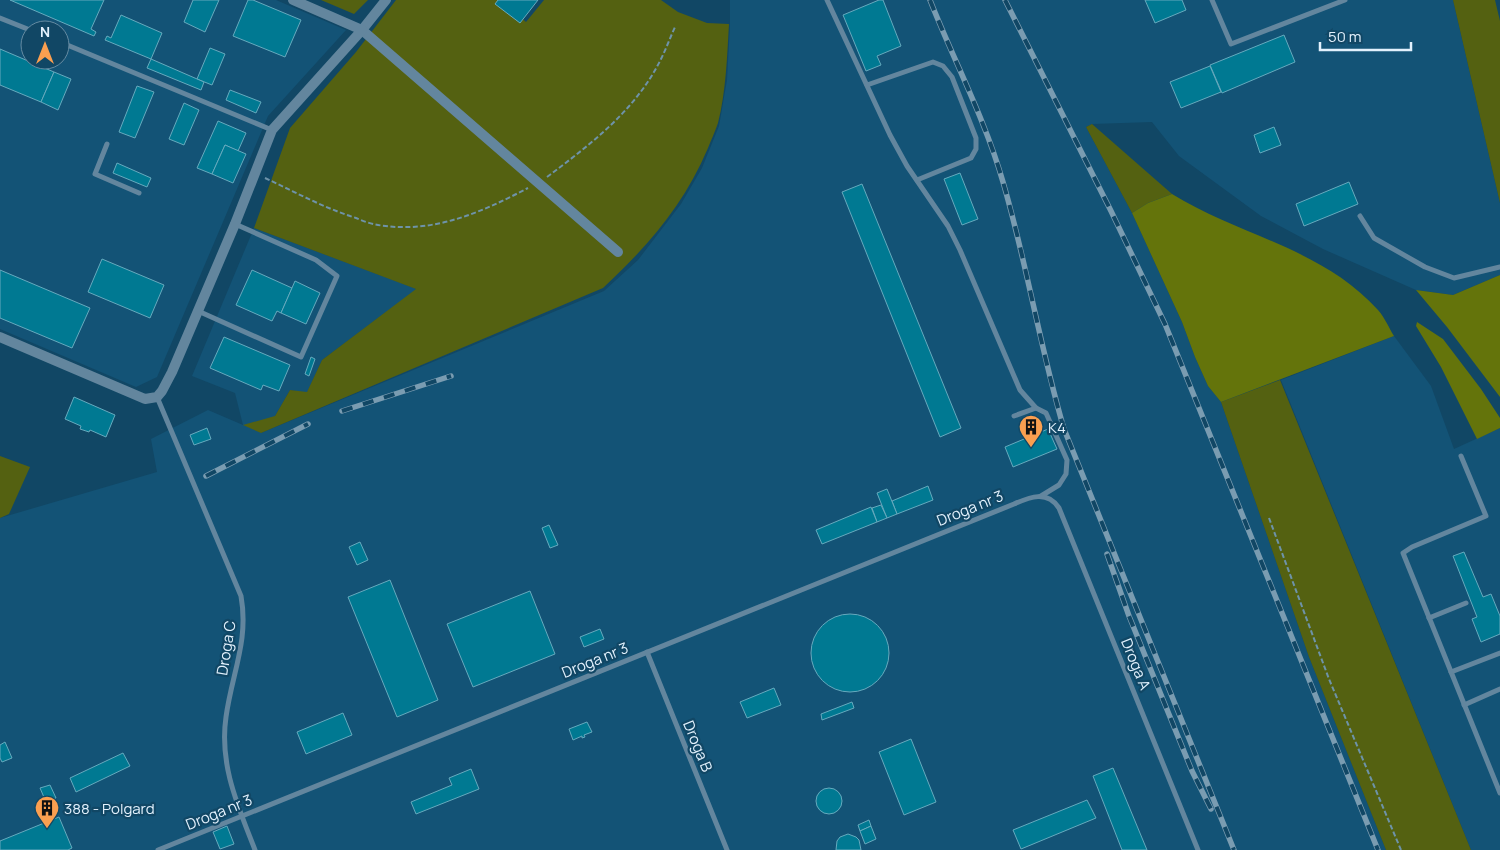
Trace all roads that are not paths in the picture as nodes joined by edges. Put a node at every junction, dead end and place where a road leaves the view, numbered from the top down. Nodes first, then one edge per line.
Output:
1 (293, 0) edge
2 (386, 0) edge
3 (827, 0) edge
4 (1212, 0) edge
5 (1345, 0) edge
6 (0, 18) edge
7 (20, 26) edge
8 (362, 30) junction
9 (70, 46) edge
10 (867, 85) junction
11 (272, 130) junction
12 (108, 144) dead end
13 (917, 180) junction
14 (139, 193) dead end
15 (1360, 216) dead end
16 (235, 224) junction
17 (618, 252) dead end
18 (1500, 266) edge
19 (198, 310) junction
20 (0, 337) edge
21 (157, 397) junction
22 (1036, 408) junction
23 (1014, 416) dead end
24 (1462, 456) dead end
25 (1041, 496) junction
26 (1466, 603) dead end
27 (1429, 618) junction
28 (647, 652) junction
29 (1500, 653) edge
30 (1451, 672) junction
31 (1500, 689) edge
32 (1464, 705) junction
33 (1500, 793) edge
34 (242, 816) junction
35 (158, 850) edge
36 (255, 850) edge
37 (727, 850) edge
38 (1198, 850) edge

1 - 8 street
2 - 8 street
3 - 10 lane
4 - 5 lane
6 - 7 lane
8 - 11 street
8 - 17 street
9 - 11 lane
10 - 13 lane
10 - 13 lane
11 - 16 street
12 - 14 lane
13 - 22 lane
15 - 18 lane
16 - 19 street
16 - 19 lane
19 - 21 street
20 - 21 street
21 - 34 lane, Droga C
22 - 23 lane
22 - 25 lane
24 - 27 lane
25 - 28 lane, Droga nr 3
25 - 38 lane, Droga A
26 - 27 lane
27 - 30 lane
28 - 34 lane, Droga nr 3
28 - 37 lane, Droga B
29 - 30 lane
30 - 32 lane
31 - 32 lane
32 - 33 lane
34 - 35 lane, Droga nr 3
34 - 36 lane, Droga C

